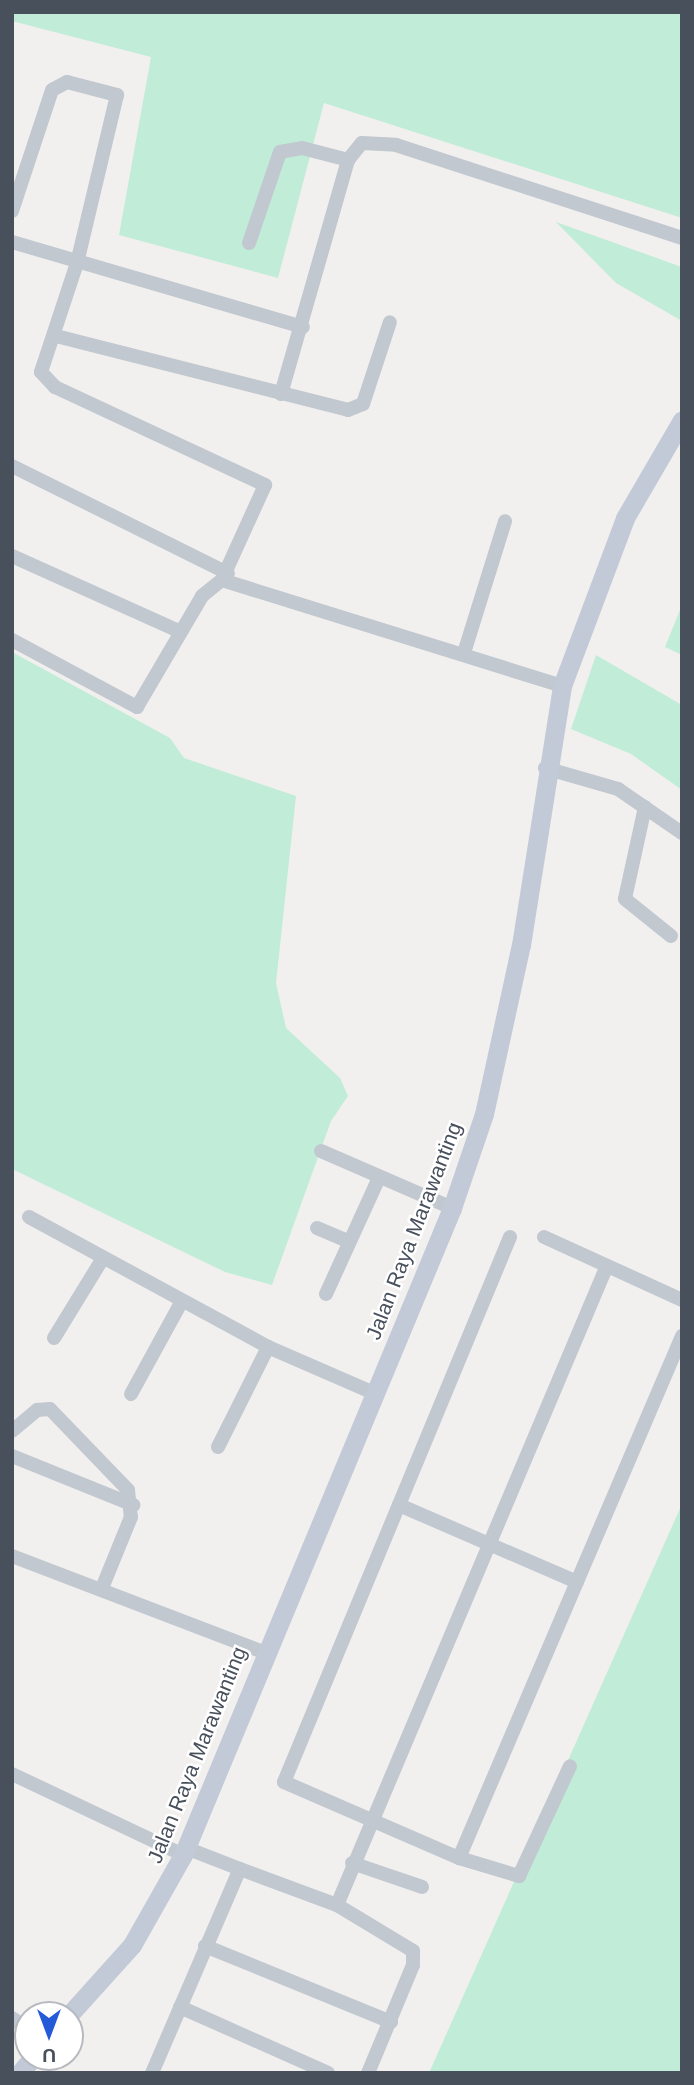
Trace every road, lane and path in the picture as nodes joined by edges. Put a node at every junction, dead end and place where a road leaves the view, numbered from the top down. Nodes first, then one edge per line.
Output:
1 (348, 160) junction
2 (12, 211) edge
3 (682, 238) edge
4 (12, 242) edge
5 (249, 243) dead end
6 (78, 263) junction
7 (390, 322) dead end
8 (303, 327) junction
9 (56, 336) junction
10 (281, 394) junction
11 (682, 420) edge
12 (12, 466) edge
13 (505, 521) dead end
14 (12, 555) edge
15 (225, 577) junction
16 (181, 632) junction
17 (12, 640) edge
18 (464, 653) junction
19 (562, 685) junction
20 (545, 768) junction
21 (645, 807) junction
22 (682, 833) edge
23 (671, 936) dead end
24 (321, 1151) dead end
25 (378, 1180) junction
26 (452, 1208) junction
27 (29, 1217) dead end
28 (317, 1228) dead end
29 (510, 1237) dead end
30 (544, 1237) dead end
31 (348, 1241) junction
32 (103, 1258) junction
33 (606, 1268) junction
34 (326, 1294) dead end
35 (682, 1300) edge
36 (182, 1301) junction
37 (682, 1336) edge
38 (54, 1338) dead end
39 (268, 1347) junction
40 (374, 1393) junction
41 (131, 1394) dead end
42 (12, 1431) edge
43 (218, 1447) dead end
44 (12, 1456) edge
45 (133, 1505) junction
46 (399, 1505) junction
47 (489, 1542) junction
48 (12, 1556) edge
49 (577, 1582) junction
50 (102, 1588) junction
51 (264, 1652) junction
52 (570, 1766) dead end
53 (12, 1774) edge
54 (370, 1822) junction
55 (184, 1851) junction
56 (458, 1858) junction
57 (352, 1863) junction
58 (240, 1869) junction
59 (422, 1887) dead end
60 (337, 1905) junction
61 (205, 1946) junction
62 (82, 2001) edge
63 (180, 2007) junction
64 (391, 2022) junction
65 (152, 2073) edge
66 (328, 2073) edge
67 (368, 2073) edge

1 - 3 street
1 - 5 street
1 - 8 street
2 - 6 street
4 - 6 street
6 - 8 street
6 - 9 street
7 - 10 street
8 - 10 street
9 - 10 street
9 - 15 street
11 - 19 street, Jalan Raya Marawanting
12 - 15 street
13 - 18 street
14 - 16 street
15 - 16 street
15 - 18 street
16 - 17 street
18 - 19 street
19 - 20 street, Jalan Raya Marawanting
20 - 21 street
20 - 26 street, Jalan Raya Marawanting
21 - 22 street
21 - 23 street
24 - 25 street
25 - 26 street
25 - 31 street
26 - 40 street, Jalan Raya Marawanting
27 - 32 street
28 - 31 street
29 - 46 street
30 - 33 street
31 - 34 street
32 - 36 street
32 - 38 street
33 - 35 street
33 - 47 street
36 - 39 street
36 - 41 street
37 - 49 street
39 - 40 street
39 - 43 street
40 - 51 street, Jalan Raya Marawanting
42 - 45 street
44 - 45 street
45 - 50 street
46 - 47 street
46 - 54 street
47 - 49 street
47 - 54 street
48 - 50 street
49 - 56 street
50 - 51 street
51 - 55 street, Jalan Raya Marawanting
52 - 56 street
53 - 55 street
54 - 56 street
54 - 57 street
55 - 58 street
55 - 62 street, Jalan Raya Marawanting
57 - 59 street
57 - 60 street
58 - 60 street
58 - 61 street
60 - 64 street
61 - 63 street
61 - 64 street
63 - 65 street
63 - 66 street
64 - 67 street

